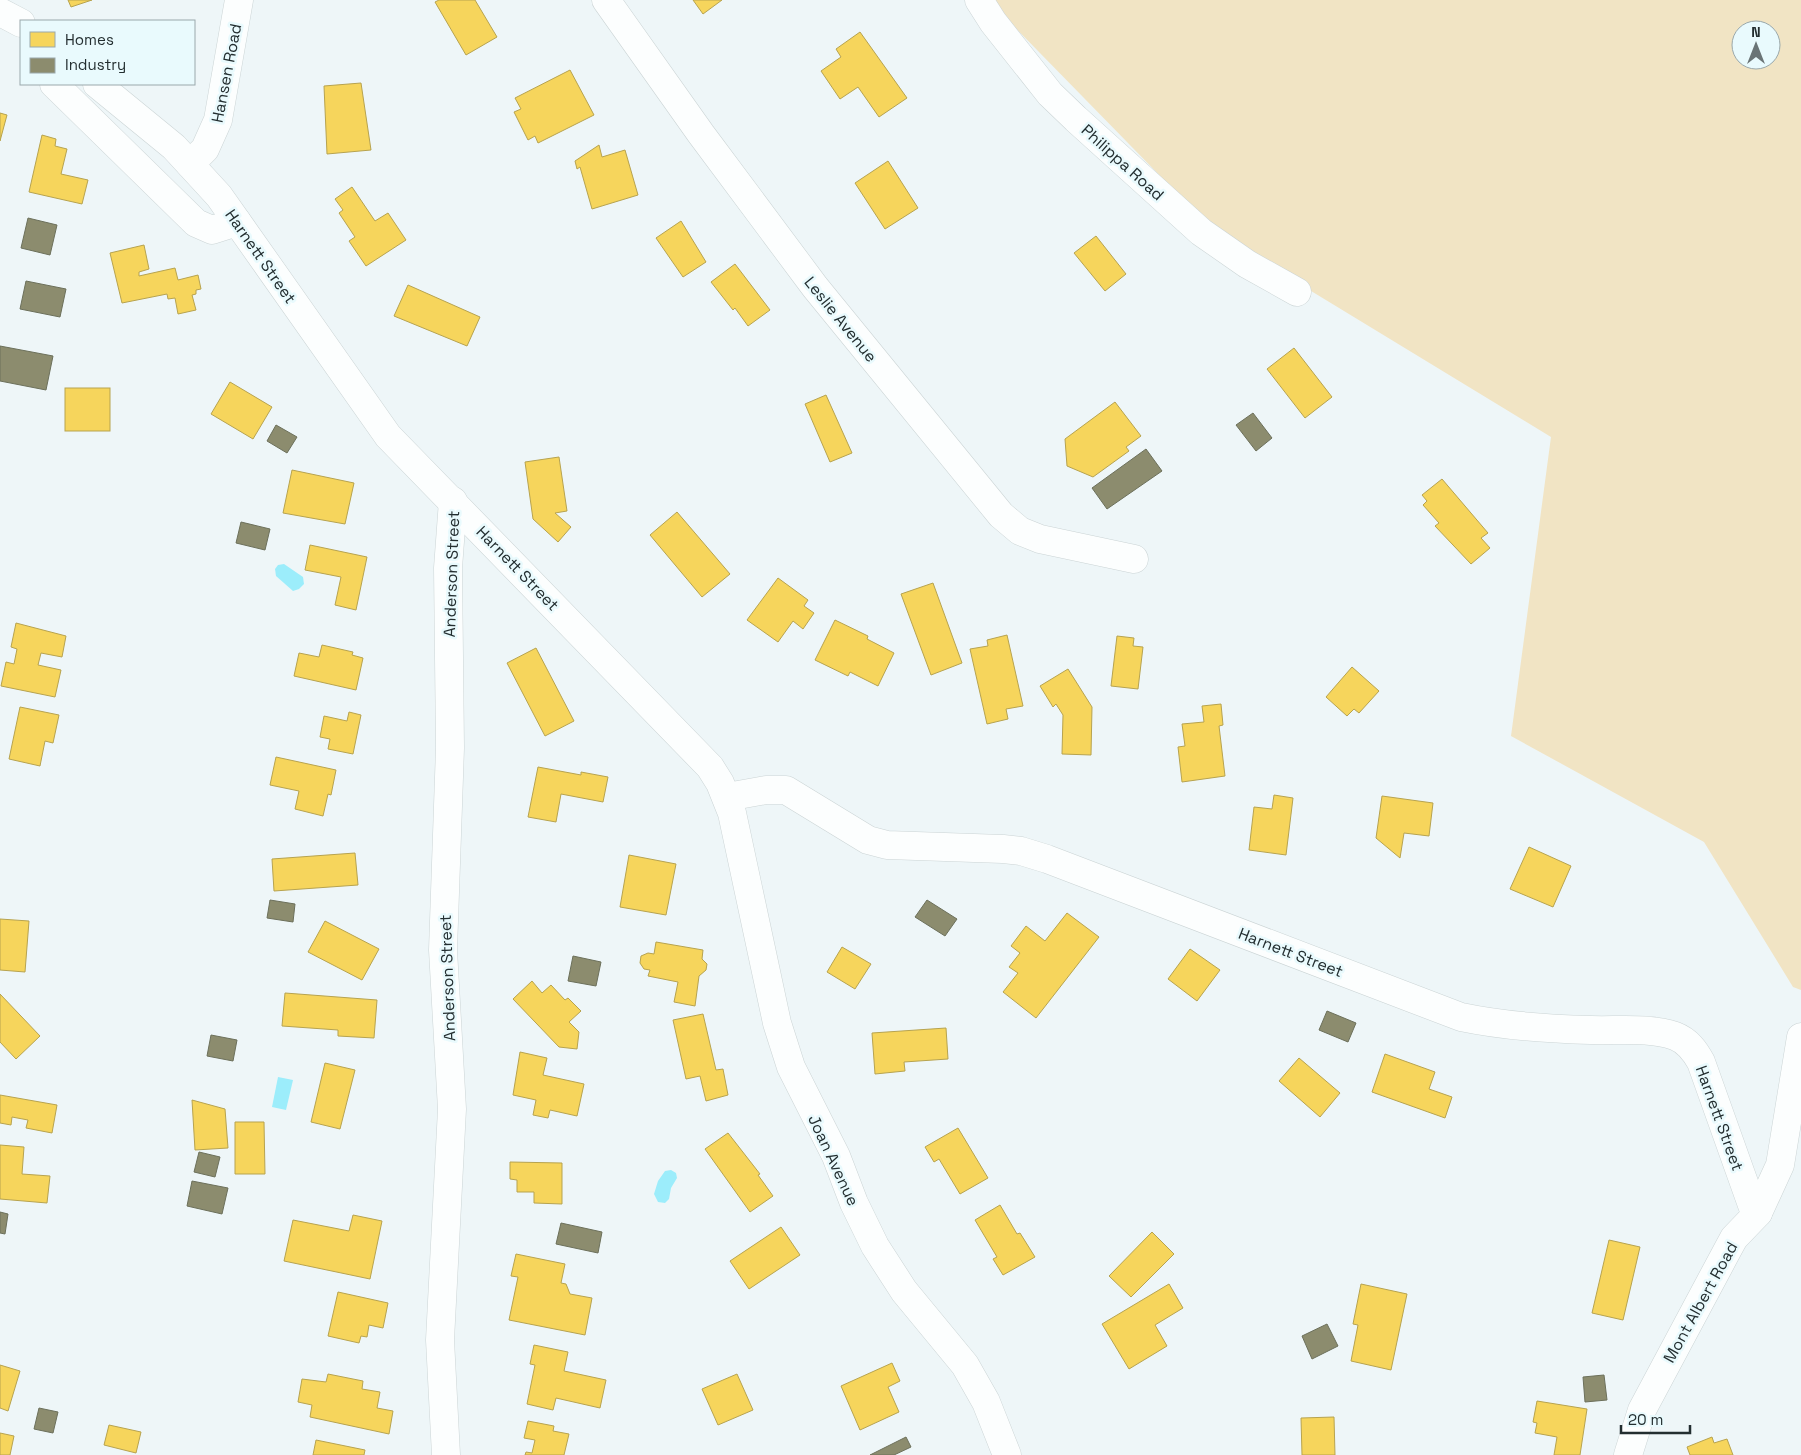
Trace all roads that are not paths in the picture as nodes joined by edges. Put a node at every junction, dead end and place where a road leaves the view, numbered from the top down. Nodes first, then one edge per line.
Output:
1 (239, 0) edge
2 (606, 0) edge
3 (979, 0) edge
4 (0, 12) edge
5 (20, 22) edge
6 (55, 85) edge
7 (98, 85) edge
8 (190, 164) junction
9 (237, 222) junction
10 (1297, 292) dead end
11 (453, 502) junction
12 (1134, 559) dead end
13 (727, 797) junction
14 (737, 833) joint
15 (1801, 1037) edge
16 (1758, 1213) junction
17 (446, 1455) edge
18 (1006, 1455) edge
19 (1628, 1455) edge

1 - 8 street, Hansen Road
2 - 12 street, Leslie Avenue
3 - 10 street, Philippa Road
4 - 5 street
6 - 9 street
7 - 8 street
8 - 9 street, Harnett Street
9 - 11 street, Harnett Street
11 - 13 street, Harnett Street
11 - 17 street, Anderson Street
13 - 14 street, Harnett Street
13 - 16 street, Harnett Street
14 - 18 street, Joan Avenue
15 - 16 street, Mont Albert Road
16 - 19 street, Mont Albert Road

